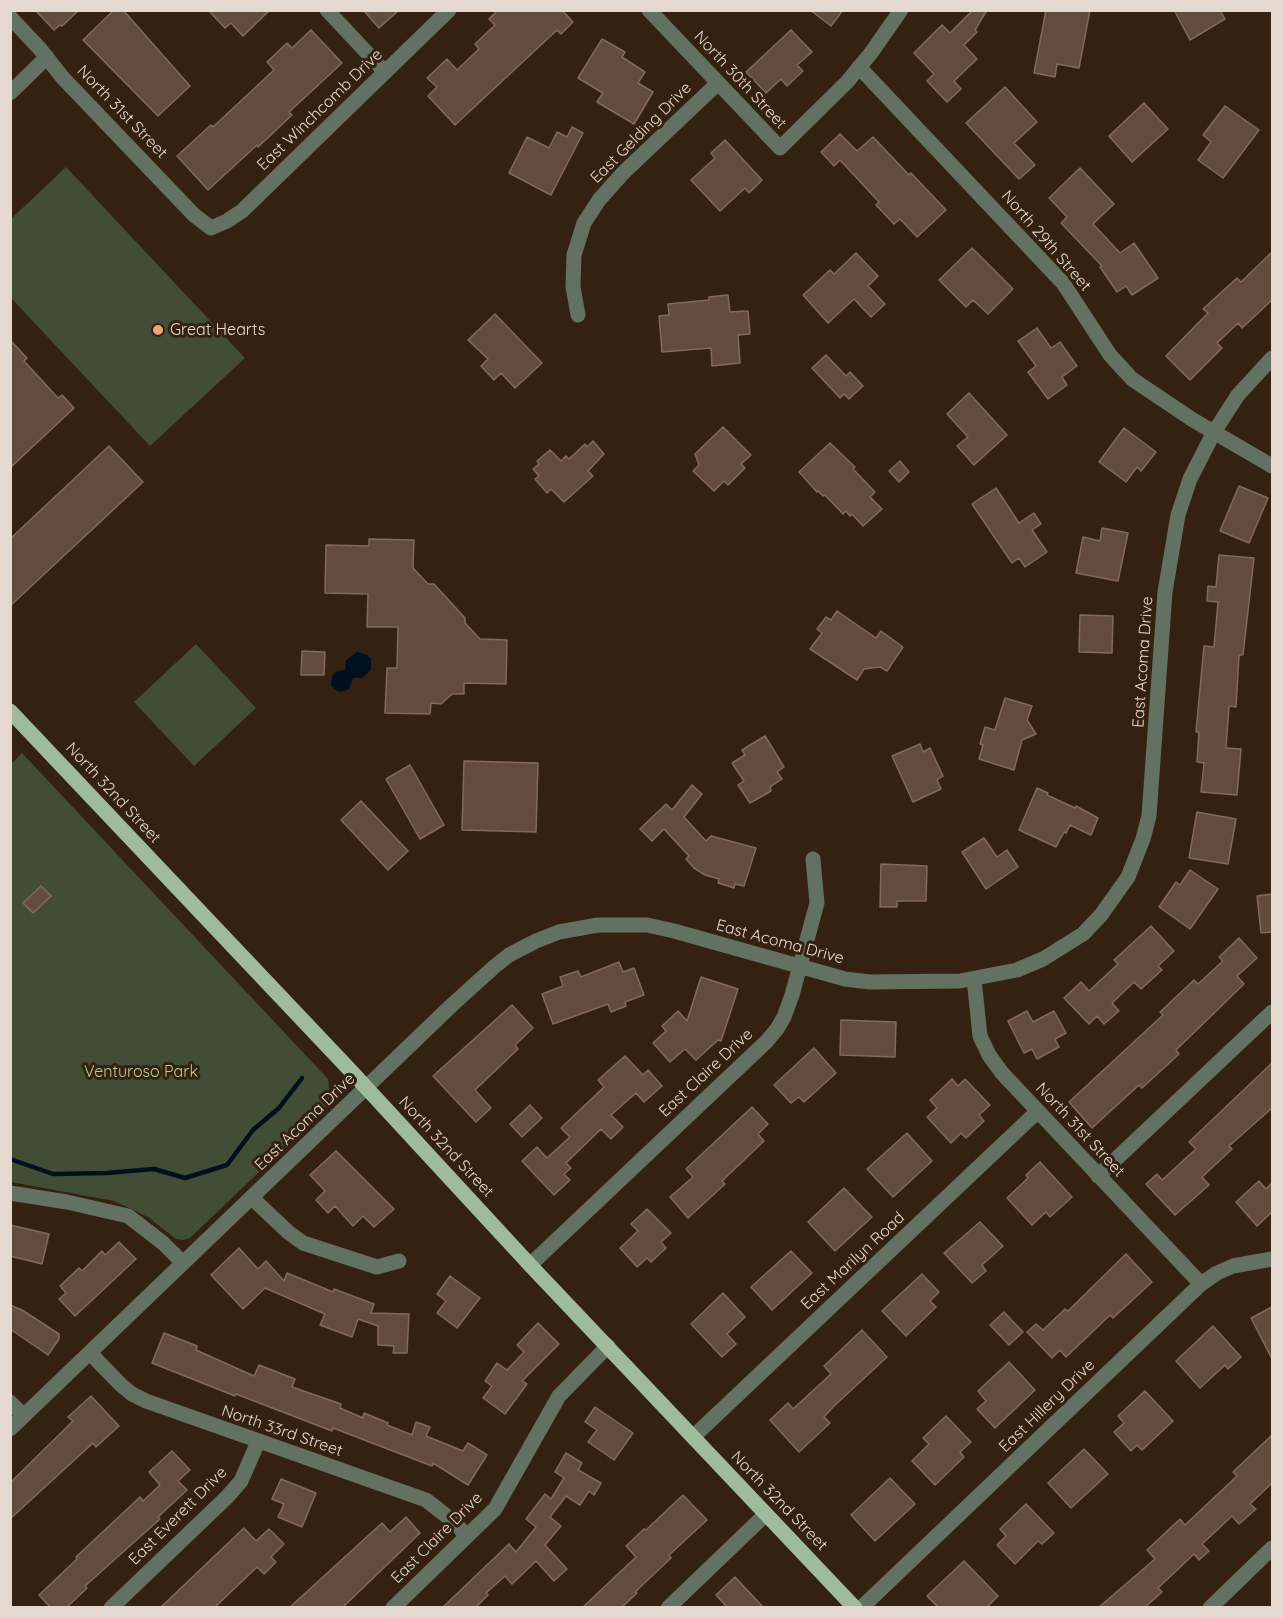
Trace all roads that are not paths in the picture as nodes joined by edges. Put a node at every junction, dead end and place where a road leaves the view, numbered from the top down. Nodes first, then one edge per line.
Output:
1 (327, 10) edge
2 (449, 10) edge
3 (649, 10) edge
4 (901, 10) edge
5 (10, 17) edge
6 (47, 57) junction
7 (859, 67) junction
8 (385, 72) junction
9 (718, 83) junction
10 (10, 93) edge
11 (212, 228) joint
12 (578, 315) dead end
13 (1272, 358) edge
14 (1214, 432) junction
15 (1272, 466) edge
16 (10, 711) edge
17 (813, 859) dead end
18 (801, 968) junction
19 (974, 979) junction
20 (1272, 1012) edge
21 (366, 1087) junction
22 (1038, 1111) junction
23 (1098, 1176) junction
24 (10, 1192) edge
25 (252, 1198) junction
26 (1272, 1259) edge
27 (399, 1261) dead end
28 (183, 1263) junction
29 (530, 1265) junction
30 (1201, 1284) junction
31 (608, 1346) junction
32 (90, 1353) junction
33 (10, 1402) edge
34 (24, 1416) junction
35 (10, 1429) edge
36 (693, 1437) junction
37 (258, 1442) junction
38 (766, 1514) junction
39 (467, 1536) junction
40 (1272, 1548) edge
41 (673, 1606) edge
42 (111, 1608) edge
43 (393, 1608) edge
44 (855, 1608) edge
45 (861, 1608) edge
46 (1210, 1608) edge

1 - 8 street
2 - 8 street, East Winchcomb Drive
3 - 9 street, North 30th Street
4 - 7 street
5 - 6 street, North 31st Street
6 - 10 street
6 - 11 street, North 31st Street
7 - 9 street, North 30th Street
7 - 14 street, North 29th Street
8 - 11 street, East Winchcomb Drive
9 - 12 street, East Gelding Drive
13 - 14 street, East Acoma Drive
14 - 15 street, North 29th Street
14 - 19 street, East Acoma Drive
16 - 21 main road, North 32nd Street
17 - 18 street, East Claire Drive
18 - 19 street, East Acoma Drive
18 - 21 street, East Acoma Drive
18 - 29 street, East Claire Drive
19 - 22 street, North 31st Street
20 - 23 street
21 - 25 street, East Acoma Drive
21 - 29 main road, North 32nd Street
22 - 23 street, North 31st Street
22 - 36 street, East Marilyn Road
23 - 30 street, North 31st Street
24 - 28 street
25 - 27 street
25 - 28 street, East Acoma Drive
26 - 30 street, East Hillery Drive
28 - 32 street, East Acoma Drive
29 - 31 main road, North 32nd Street
30 - 45 street, East Hillery Drive
31 - 36 main road, North 32nd Street
31 - 39 street, East Claire Drive
32 - 34 street, East Acoma Drive
32 - 37 street, North 33rd Street
33 - 34 street
34 - 35 street, East Acoma Drive
36 - 38 main road, North 32nd Street
37 - 39 street, North 33rd Street
37 - 42 street, East Everett Drive
38 - 41 street
38 - 44 main road, North 32nd Street
39 - 43 street, East Claire Drive
40 - 46 street

